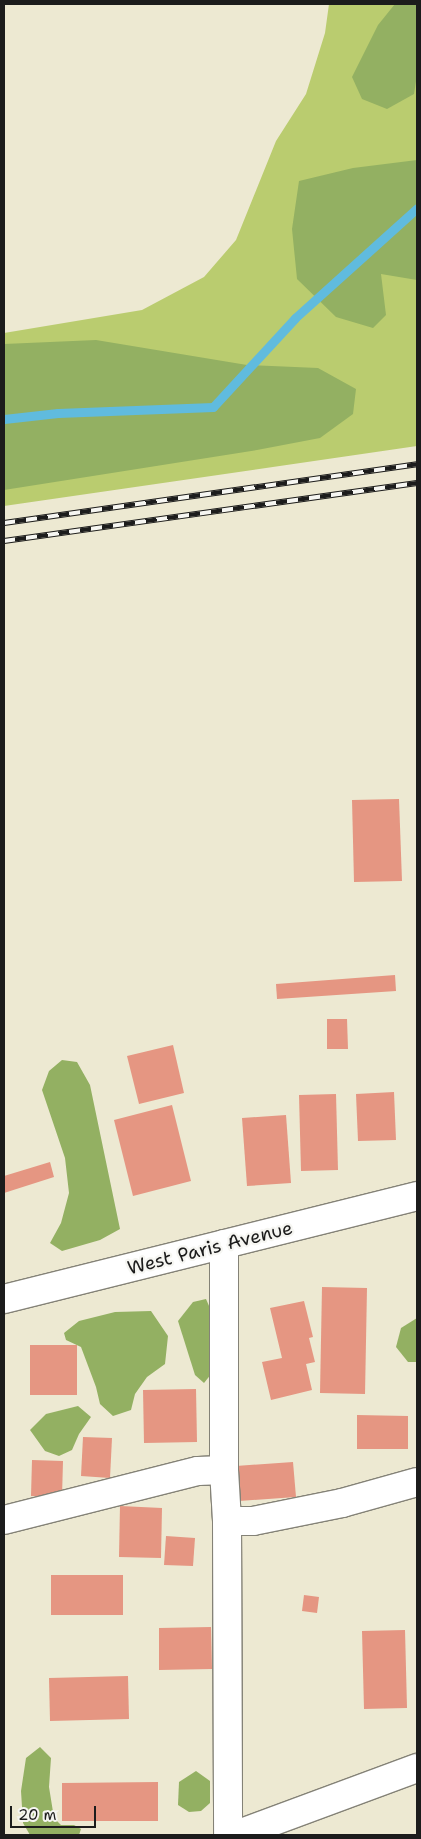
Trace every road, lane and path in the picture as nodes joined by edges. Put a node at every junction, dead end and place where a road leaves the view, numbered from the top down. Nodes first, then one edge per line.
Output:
1 (417, 1196) edge
2 (224, 1244) junction
3 (4, 1299) edge
4 (224, 1470) junction
5 (417, 1482) edge
6 (4, 1520) edge
7 (227, 1521) junction
8 (417, 1768) edge
9 (228, 1835) edge
10 (236, 1835) edge

1 - 2 main road, West Paris Avenue
2 - 3 main road, West Paris Avenue
2 - 4 main road
4 - 6 main road
4 - 7 main road
5 - 7 main road
7 - 9 main road
8 - 10 main road

